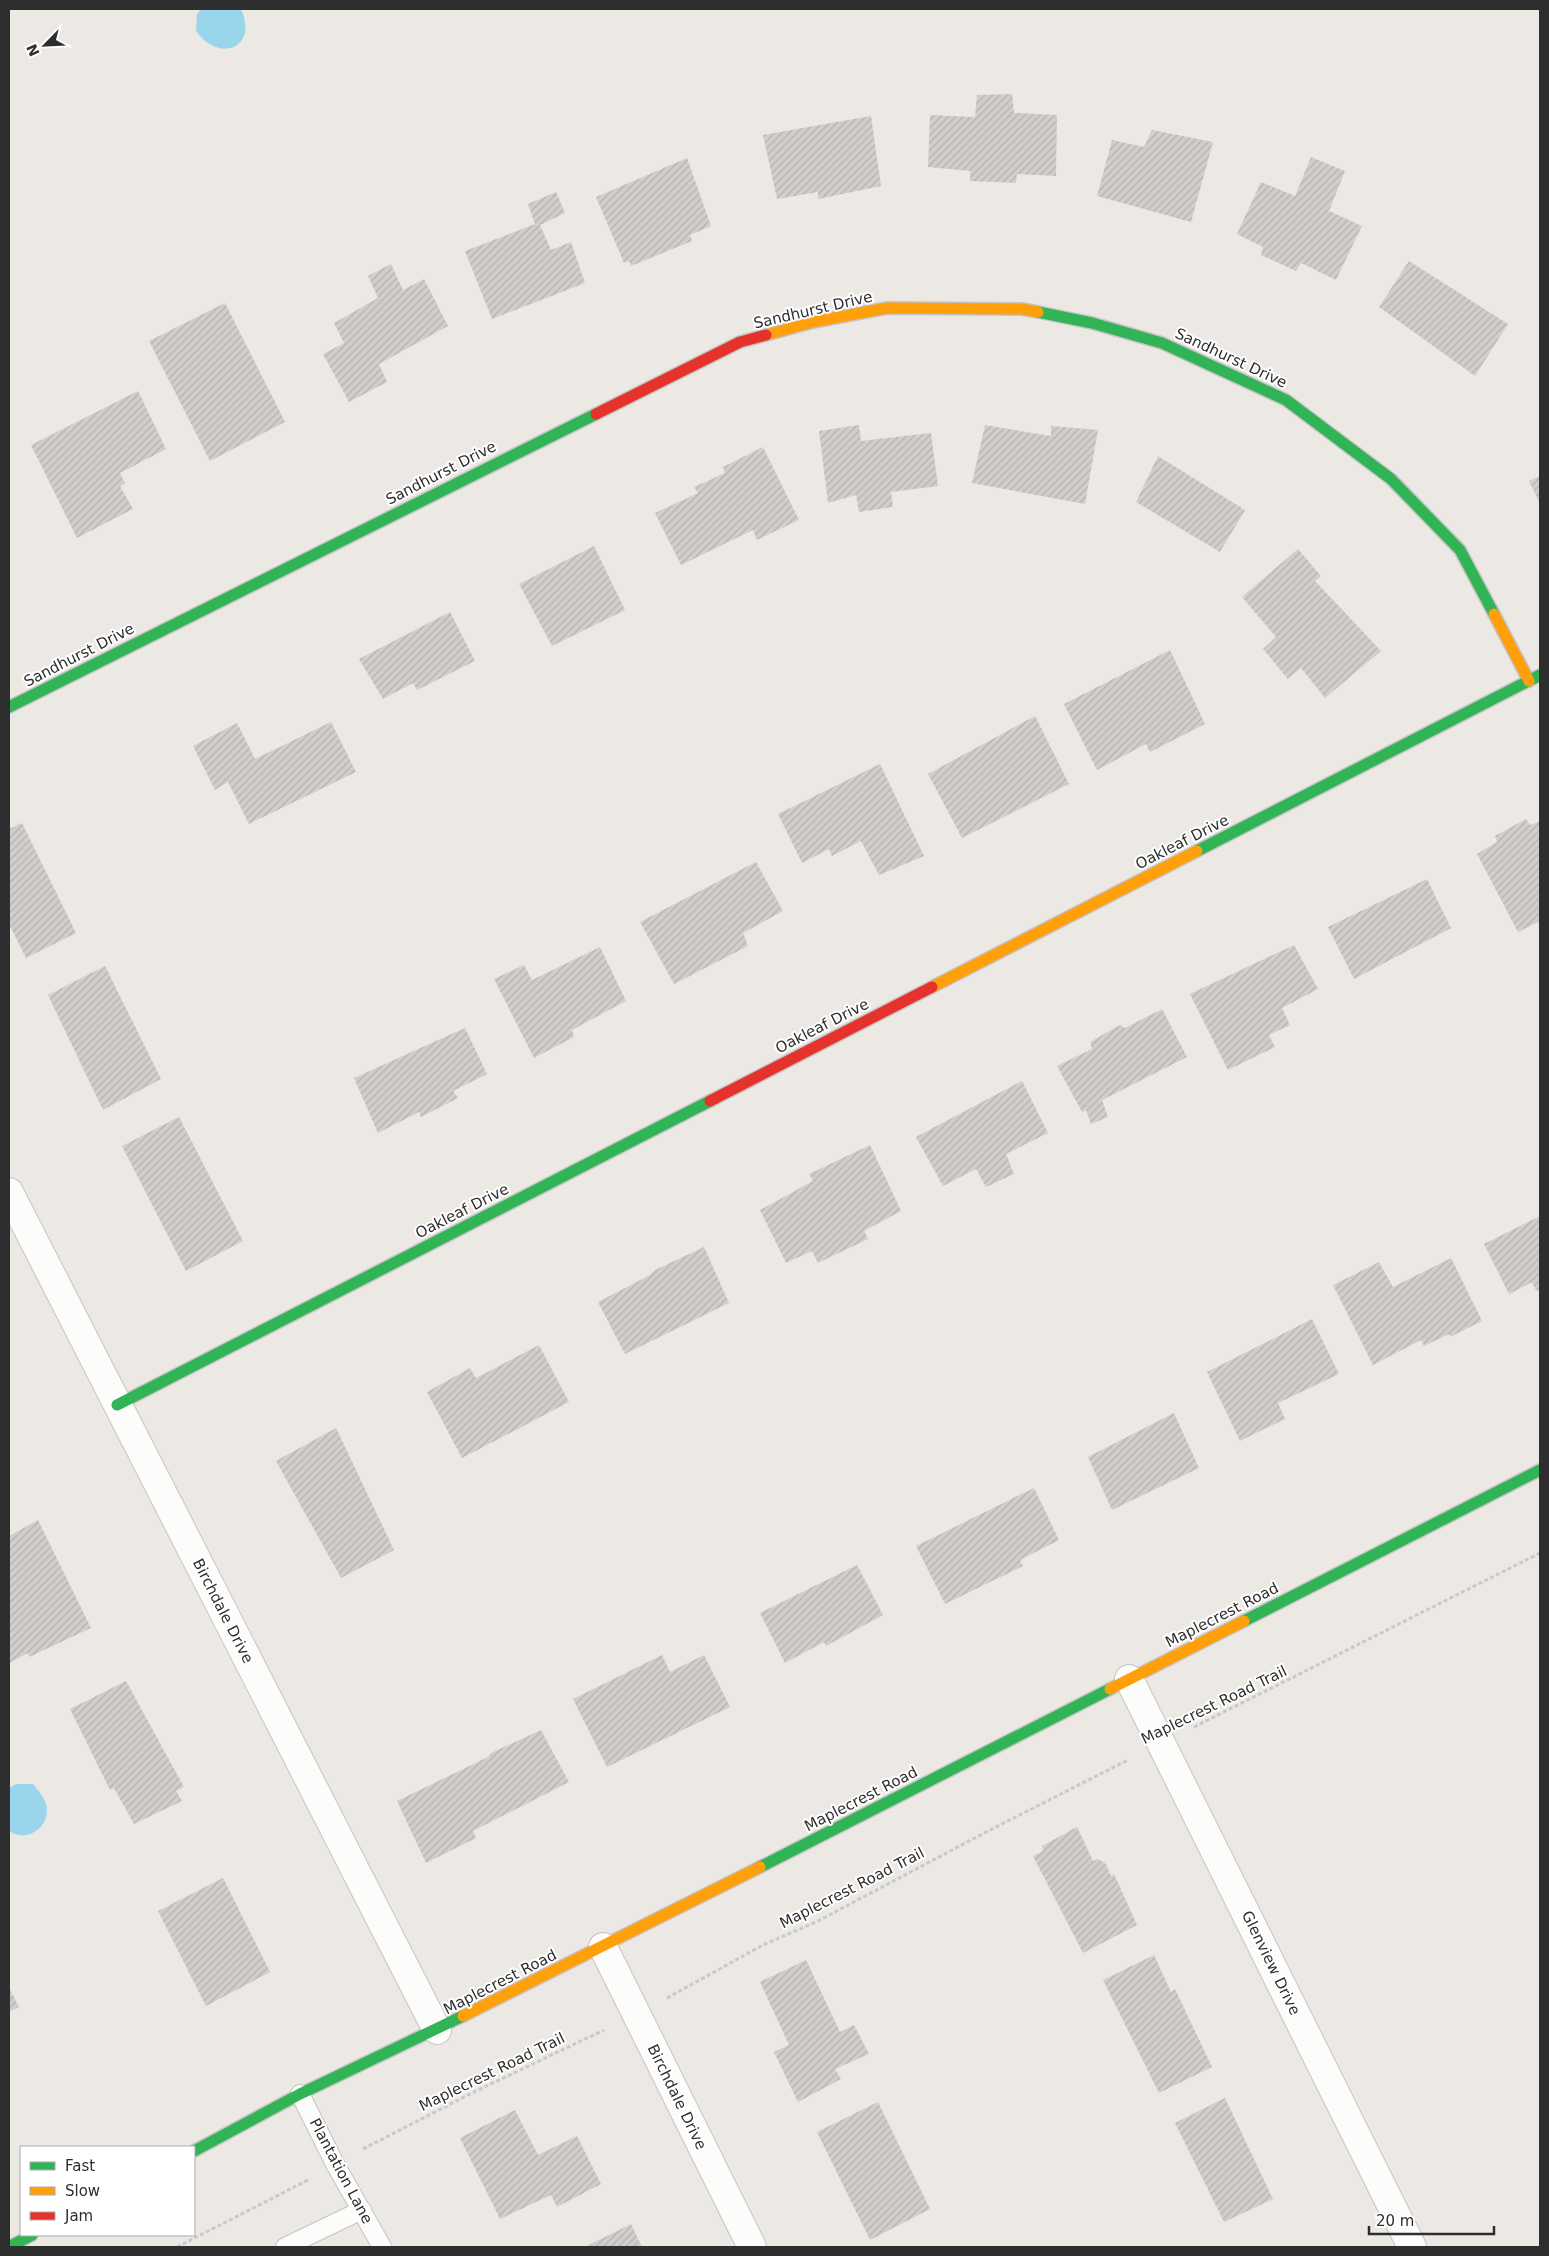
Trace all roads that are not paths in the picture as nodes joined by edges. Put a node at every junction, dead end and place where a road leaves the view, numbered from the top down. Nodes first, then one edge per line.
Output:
1 (1540, 675) edge
2 (1529, 681) junction
3 (9, 707) edge
4 (9, 1192) edge
5 (117, 1405) junction
6 (1540, 1470) edge
7 (1129, 1679) junction
8 (603, 1947) junction
9 (437, 2030) junction
10 (300, 2094) junction
11 (195, 2150) edge
12 (362, 2210) junction
13 (30, 2236) edge
14 (9, 2247) edge
15 (284, 2247) edge
16 (382, 2247) edge
17 (752, 2247) edge
18 (1412, 2247) edge

1 - 2 street, Oakleaf Drive
2 - 3 street, Sandhurst Drive
2 - 5 street, Oakleaf Drive
4 - 5 street, Birchdale Drive
5 - 9 street, Birchdale Drive
6 - 7 street, Maplecrest Road
7 - 8 street, Maplecrest Road
7 - 18 street, Glenview Drive
8 - 9 street, Maplecrest Road
8 - 17 street, Birchdale Drive
9 - 10 street, Maplecrest Road
10 - 11 street, Maplecrest Road
10 - 12 lane, Plantation Lane
12 - 15 lane
12 - 16 lane, Plantation Lane
13 - 14 street

